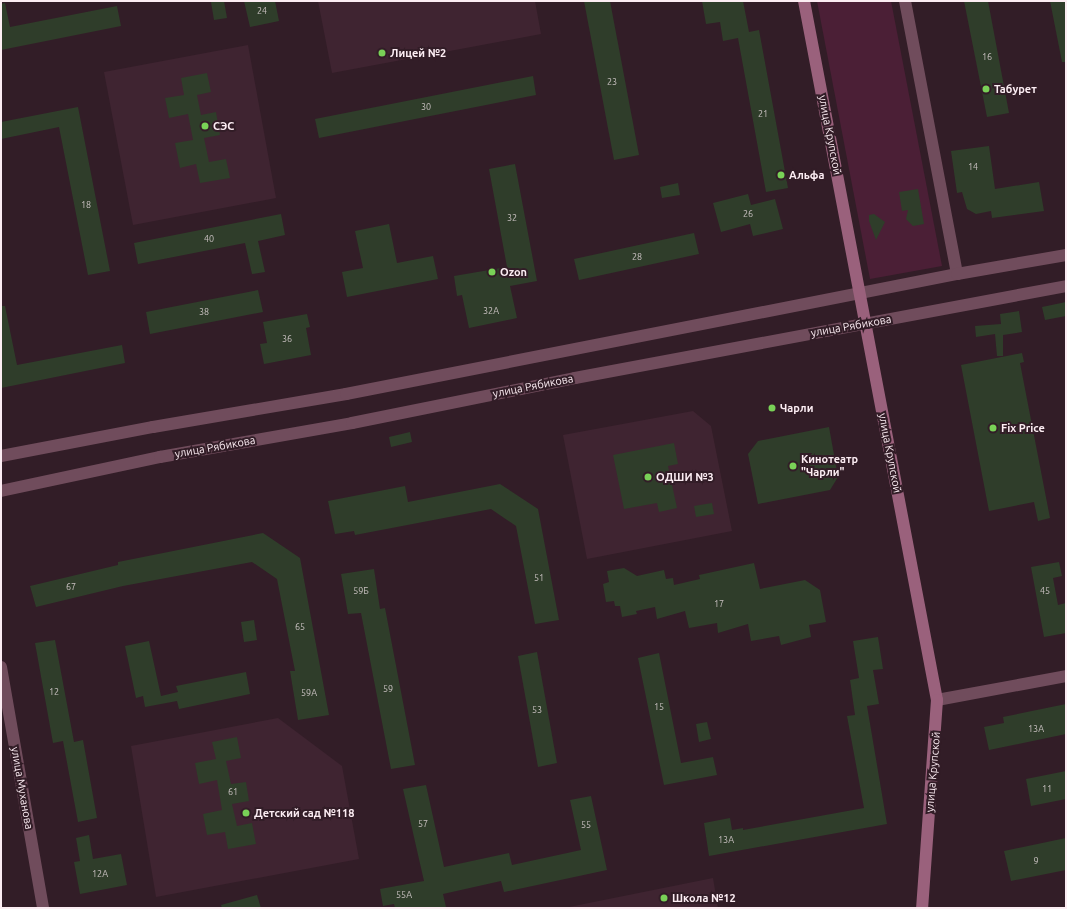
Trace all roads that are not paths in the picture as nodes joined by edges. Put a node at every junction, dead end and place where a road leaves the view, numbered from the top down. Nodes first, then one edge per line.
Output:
1 (804, 1) edge
2 (905, 1) edge
3 (1066, 255) edge
4 (957, 274) junction
5 (1066, 286) edge
6 (861, 294) junction
7 (865, 324) junction
8 (1, 456) edge
9 (1, 491) edge
10 (1, 668) edge
11 (1066, 676) edge
12 (937, 700) junction
13 (43, 908) edge
14 (922, 908) edge

1 - 6 main road, улица Крупской
2 - 4 street
3 - 4 street
4 - 6 street
5 - 7 street, улица Рябикова
6 - 7 main road, улица Крупской
6 - 8 street
7 - 9 street, улица Рябикова
7 - 12 main road, улица Крупской
10 - 13 street, улица Муханова
11 - 12 street
12 - 14 main road, улица Крупской

